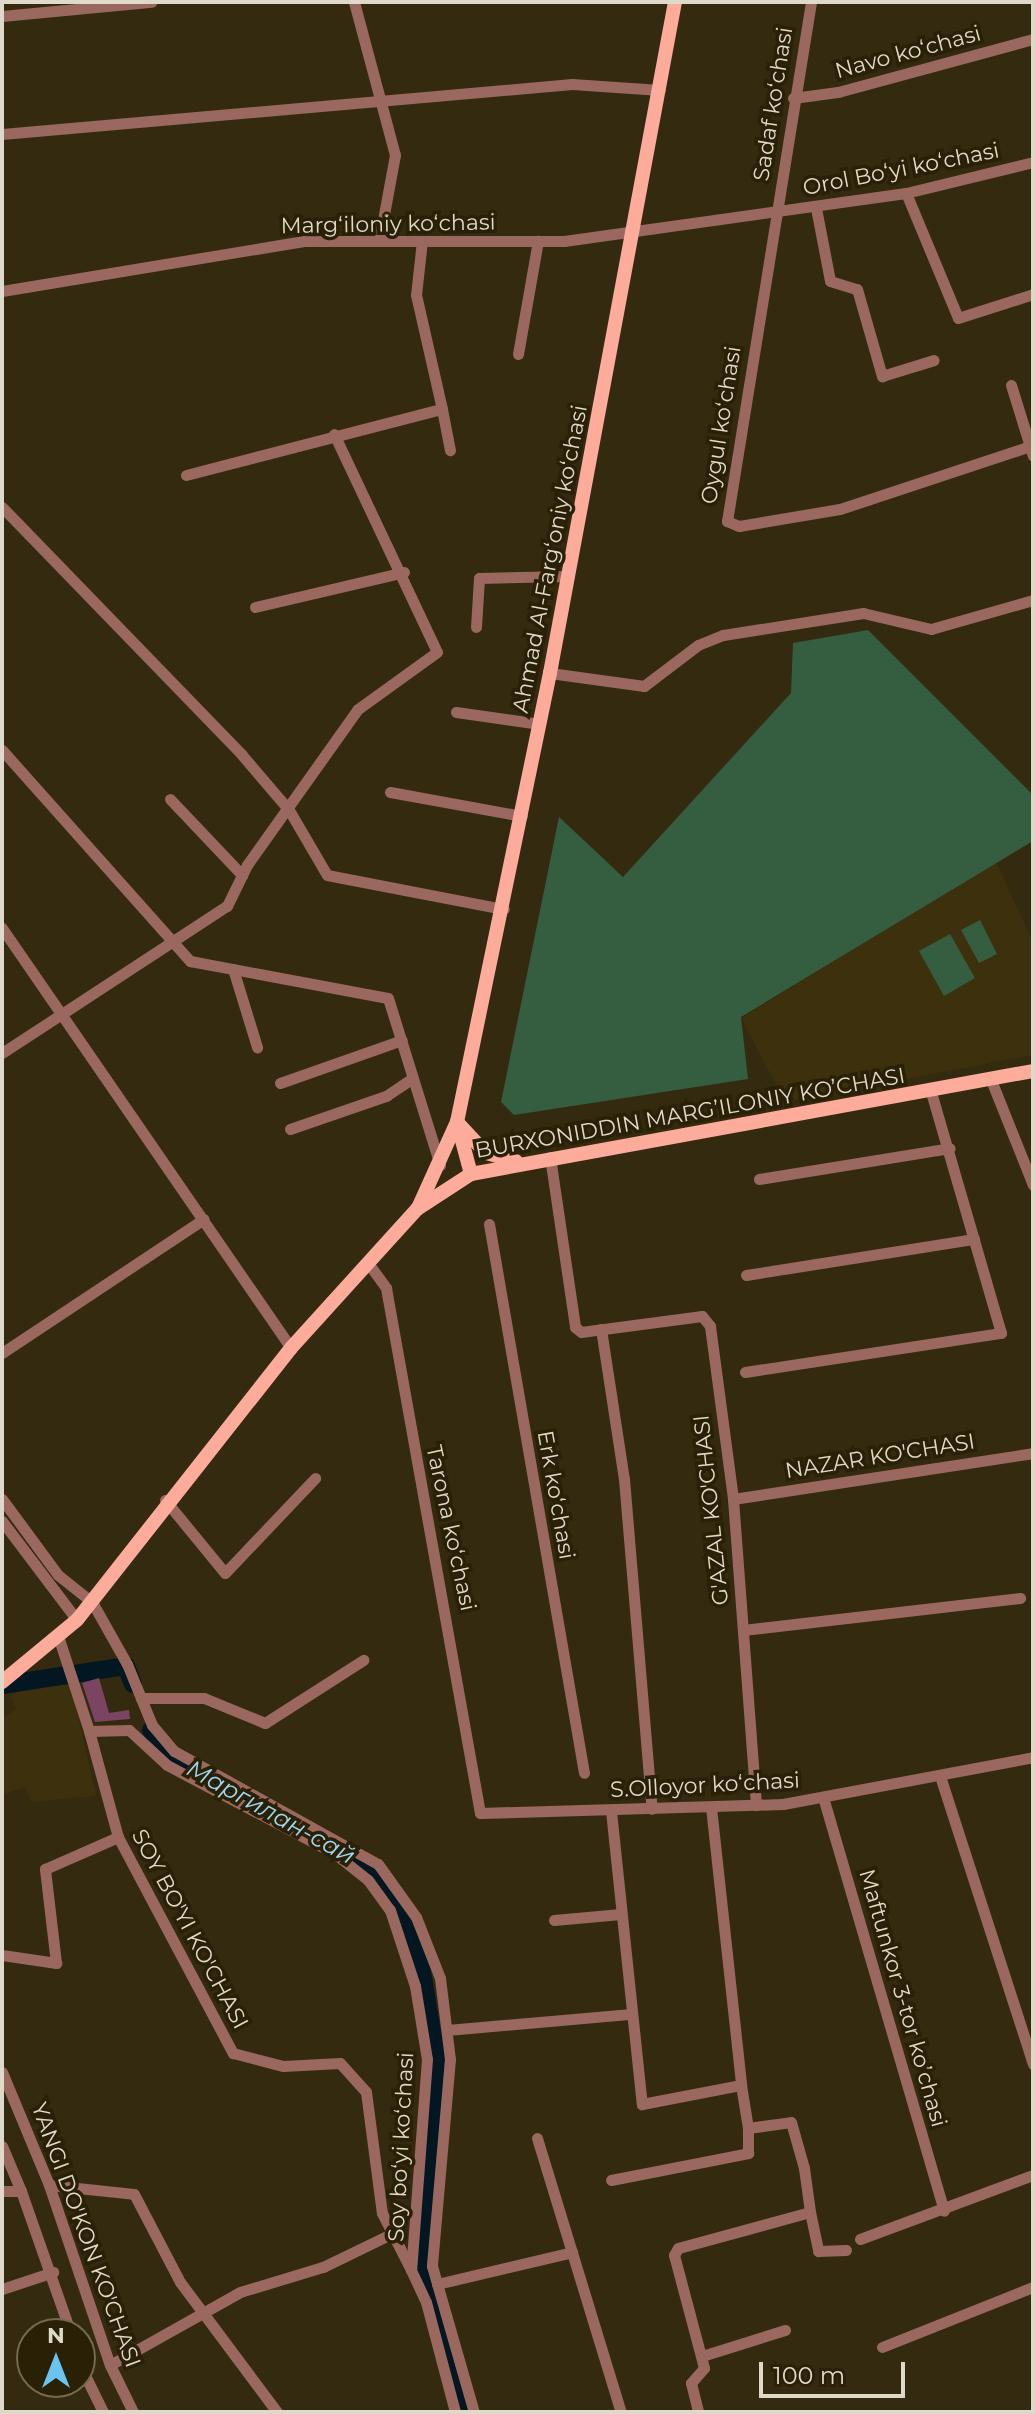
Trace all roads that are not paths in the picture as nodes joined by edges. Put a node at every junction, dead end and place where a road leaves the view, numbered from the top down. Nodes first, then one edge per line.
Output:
1 (151, 2) edge
2 (354, 2) edge
3 (675, 2) edge
4 (811, 2) edge
5 (2, 16) edge
6 (1033, 39) edge
7 (660, 90) junction
8 (793, 98) junction
9 (383, 103) junction
10 (2, 134) edge
11 (1033, 162) edge
12 (906, 193) junction
13 (816, 208) junction
14 (776, 213) junction
15 (636, 231) junction
16 (379, 241) junction
17 (422, 241) junction
18 (538, 241) junction
19 (2, 291) edge
20 (1033, 294) edge
21 (518, 354) dead end
22 (934, 360) dead end
23 (1011, 385) dead end
24 (442, 409) junction
25 (334, 434) junction
26 (1032, 449) edge
27 (450, 450) dead end
28 (186, 475) dead end
29 (2, 507) edge
30 (404, 572) junction
31 (569, 576) junction
32 (1033, 600) edge
33 (255, 607) dead end
34 (476, 627) dead end
35 (550, 673) junction
36 (456, 712) dead end
37 (540, 724) junction
38 (2, 750) edge
39 (390, 792) dead end
40 (170, 799) dead end
41 (289, 810) junction
42 (522, 816) junction
43 (242, 875) junction
44 (504, 909) junction
45 (2, 928) edge
46 (171, 944) junction
47 (233, 969) junction
48 (61, 1014) junction
49 (402, 1040) junction
50 (257, 1047) dead end
51 (2, 1053) edge
52 (1033, 1071) edge
53 (413, 1078) junction
54 (991, 1080) junction
55 (280, 1083) dead end
56 (931, 1092) junction
57 (457, 1122) junction
58 (290, 1129) dead end
59 (950, 1148) junction
60 (550, 1157) junction
61 (521, 1163) junction
62 (441, 1166) junction
63 (471, 1174) junction
64 (759, 1179) dead end
65 (1033, 1185) edge
66 (417, 1209) junction
67 (204, 1219) junction
68 (489, 1224) dead end
69 (974, 1239) junction
70 (368, 1263) junction
71 (746, 1275) dead end
72 (601, 1329) junction
73 (291, 1348) junction
74 (2, 1353) edge
75 (745, 1372) dead end
76 (1033, 1453) edge
77 (315, 1478) dead end
78 (2, 1499) edge
79 (733, 1499) junction
80 (165, 1500) junction
81 (2, 1521) edge
82 (1020, 1598) dead end
83 (92, 1602) junction
84 (77, 1620) junction
85 (743, 1630) junction
86 (58, 1636) junction
87 (363, 1660) dead end
88 (2, 1682) edge
89 (141, 1698) junction
90 (89, 1731) junction
91 (1033, 1757) edge
92 (584, 1773) dead end
93 (940, 1776) junction
94 (823, 1797) junction
95 (756, 1805) junction
96 (475, 1807) joint
97 (711, 1807) junction
98 (652, 1809) junction
99 (611, 1811) junction
100 (118, 1837) junction
101 (621, 1914) junction
102 (554, 1920) dead end
103 (2, 1955) edge
104 (631, 2014) junction
105 (447, 2030) junction
106 (1031, 2048) edge
107 (1033, 2064) edge
108 (2, 2072) edge
109 (741, 2085) junction
110 (748, 2128) junction
111 (537, 2138) dead end
112 (2, 2146) edge
113 (1033, 2175) edge
114 (611, 2180) dead end
115 (49, 2185) junction
116 (2, 2191) edge
117 (21, 2191) junction
118 (944, 2211) junction
119 (810, 2212) junction
120 (389, 2235) junction
121 (860, 2239) dead end
122 (846, 2250) dead end
123 (572, 2252) junction
124 (411, 2270) junction
125 (53, 2272) junction
126 (437, 2284) junction
127 (1033, 2287) edge
128 (2, 2289) edge
129 (206, 2310) junction
130 (66, 2318) edge
131 (785, 2330) dead end
132 (882, 2347) dead end
133 (702, 2356) junction
134 (110, 2365) junction
135 (133, 2412) edge
136 (277, 2412) edge
137 (455, 2412) edge
138 (474, 2412) edge
139 (621, 2412) edge
140 (698, 2412) edge

1 - 5 street
2 - 9 street
3 - 7 main road, Ahmad Al-Fargʻoniy koʻchasi
4 - 8 street, Sadaf koʻchasi
6 - 8 street, Navo koʻchasi
7 - 9 street
7 - 15 main road, Ahmad Al-Fargʻoniy koʻchasi
8 - 14 street, Sadaf koʻchasi
9 - 10 street
9 - 16 street
11 - 12 street, Orol Boʻyi koʻchasi
12 - 13 street, Orol Boʻyi koʻchasi
12 - 20 street
13 - 14 street, Orol Boʻyi koʻchasi
13 - 22 street
14 - 15 street, Margʻiloniy koʻchasi
14 - 26 street, Oygul koʻchasi
15 - 18 street, Margʻiloniy koʻchasi
15 - 31 main road, Ahmad Al-Fargʻoniy koʻchasi
16 - 17 street, Margʻiloniy koʻchasi
16 - 19 street, Margʻiloniy koʻchasi
17 - 18 street, Margʻiloniy koʻchasi
17 - 24 street
18 - 21 street
23 - 26 street
24 - 25 street
24 - 27 street
25 - 28 street
25 - 30 street
29 - 41 street
30 - 33 street
30 - 41 street
31 - 34 street
31 - 35 main road, Ahmad Al-Fargʻoniy koʻchasi
32 - 35 street
35 - 37 main road, Ahmad Al-Fargʻoniy koʻchasi
36 - 37 street
37 - 42 main road, Ahmad Al-Fargʻoniy koʻchasi
38 - 46 street
39 - 42 street
40 - 43 street
41 - 43 street
41 - 44 street
42 - 44 main road, Ahmad Al-Fargʻoniy koʻchasi
43 - 46 street
44 - 57 main road, Ahmad Al-Fargʻoniy koʻchasi
45 - 48 street
46 - 47 street
46 - 48 street
47 - 49 street
47 - 50 street
48 - 51 street
48 - 67 street
49 - 53 street
49 - 55 street
52 - 54 main road, BURXONIDDIN MARG’ILONIY KO’CHASI
53 - 58 street
53 - 62 street
54 - 56 main road, BURXONIDDIN MARG’ILONIY KO’CHASI
54 - 65 street
56 - 59 street
56 - 60 main road, BURXONIDDIN MARG’ILONIY KO’CHASI
57 - 61 main road
57 - 62 main road, Ahmad Al-Fargʻoniy koʻchasi
57 - 63 main road
59 - 64 street
59 - 69 street
60 - 61 main road, BURXONIDDIN MARG’ILONIY KO’CHASI
60 - 72 street
61 - 63 main road, BURXONIDDIN MARG’ILONIY KO’CHASI
62 - 66 main road, Ahmad Al-Fargʻoniy koʻchasi
63 - 66 main road, BURXONIDDIN MARG’ILONIY KO’CHASI
66 - 70 main road, BURXONIDDIN MARG’ILONIY KO’CHASI
67 - 73 street
67 - 74 street
68 - 92 street, Erk koʻchasi
69 - 71 street
69 - 75 street
70 - 73 main road, BURXONIDDIN MARG’ILONIY KO’CHASI
70 - 96 street, Tarona koʻchasi
72 - 79 street, G'AZAL KO'CHASI
72 - 98 street
73 - 80 main road, BURXONIDDIN MARG’ILONIY KO’CHASI
76 - 79 street, NAZAR KO'CHASI
77 - 80 street
78 - 83 street
79 - 85 street, G'AZAL KO'CHASI
80 - 83 main road, BURXONIDDIN MARG’ILONIY KO’CHASI
81 - 84 street
82 - 85 street
83 - 84 main road, BURXONIDDIN MARG’ILONIY KO’CHASI
83 - 89 street, Soy boʻyi koʻchasi
84 - 86 main road, BURXONIDDIN MARG’ILONIY KO’CHASI
85 - 95 street, G'AZAL KO'CHASI
86 - 88 main road, BURXONIDDIN MARG’ILONIY KO’CHASI
86 - 90 street
87 - 89 street
89 - 105 street, Soy boʻyi koʻchasi
90 - 100 street, SOY BO'YI KO'CHASI
90 - 124 street, Soy boʻyi koʻchasi
91 - 93 street, S.Olloyor koʻchasi
93 - 94 street, S.Olloyor koʻchasi
93 - 106 street
94 - 95 street, S.Olloyor koʻchasi
94 - 118 street, Maftunkor 3-tor koʼchasi
95 - 97 street, S.Olloyor koʻchasi
96 - 99 street, S.Olloyor koʻchasi
97 - 98 street, S.Olloyor koʻchasi
97 - 109 street
98 - 99 street, S.Olloyor koʻchasi
99 - 101 street
100 - 103 street
100 - 120 street, SOY BO'YI KO'CHASI
101 - 102 street
101 - 104 street
104 - 105 street
104 - 109 street
105 - 126 street, Soy boʻyi koʻchasi
106 - 107 street
108 - 115 street, YANGI DO'KON KO'CHASI
109 - 110 street
110 - 114 street
110 - 119 street
111 - 123 street
112 - 117 street
113 - 118 street
115 - 129 street
115 - 134 street, YANGI DO'KON KO'CHASI
116 - 117 street
117 - 125 street
118 - 121 street
119 - 122 street
119 - 133 street
120 - 124 street, SOY BO'YI KO'CHASI
120 - 129 street
123 - 126 street
123 - 139 street
124 - 137 street, Soy boʻyi koʻchasi
125 - 128 street
125 - 130 street
126 - 138 street, Soy boʻyi koʻchasi
127 - 132 street
129 - 134 street
129 - 136 street
131 - 133 street
133 - 140 street
134 - 135 street, YANGI DO'KON KO'CHASI

